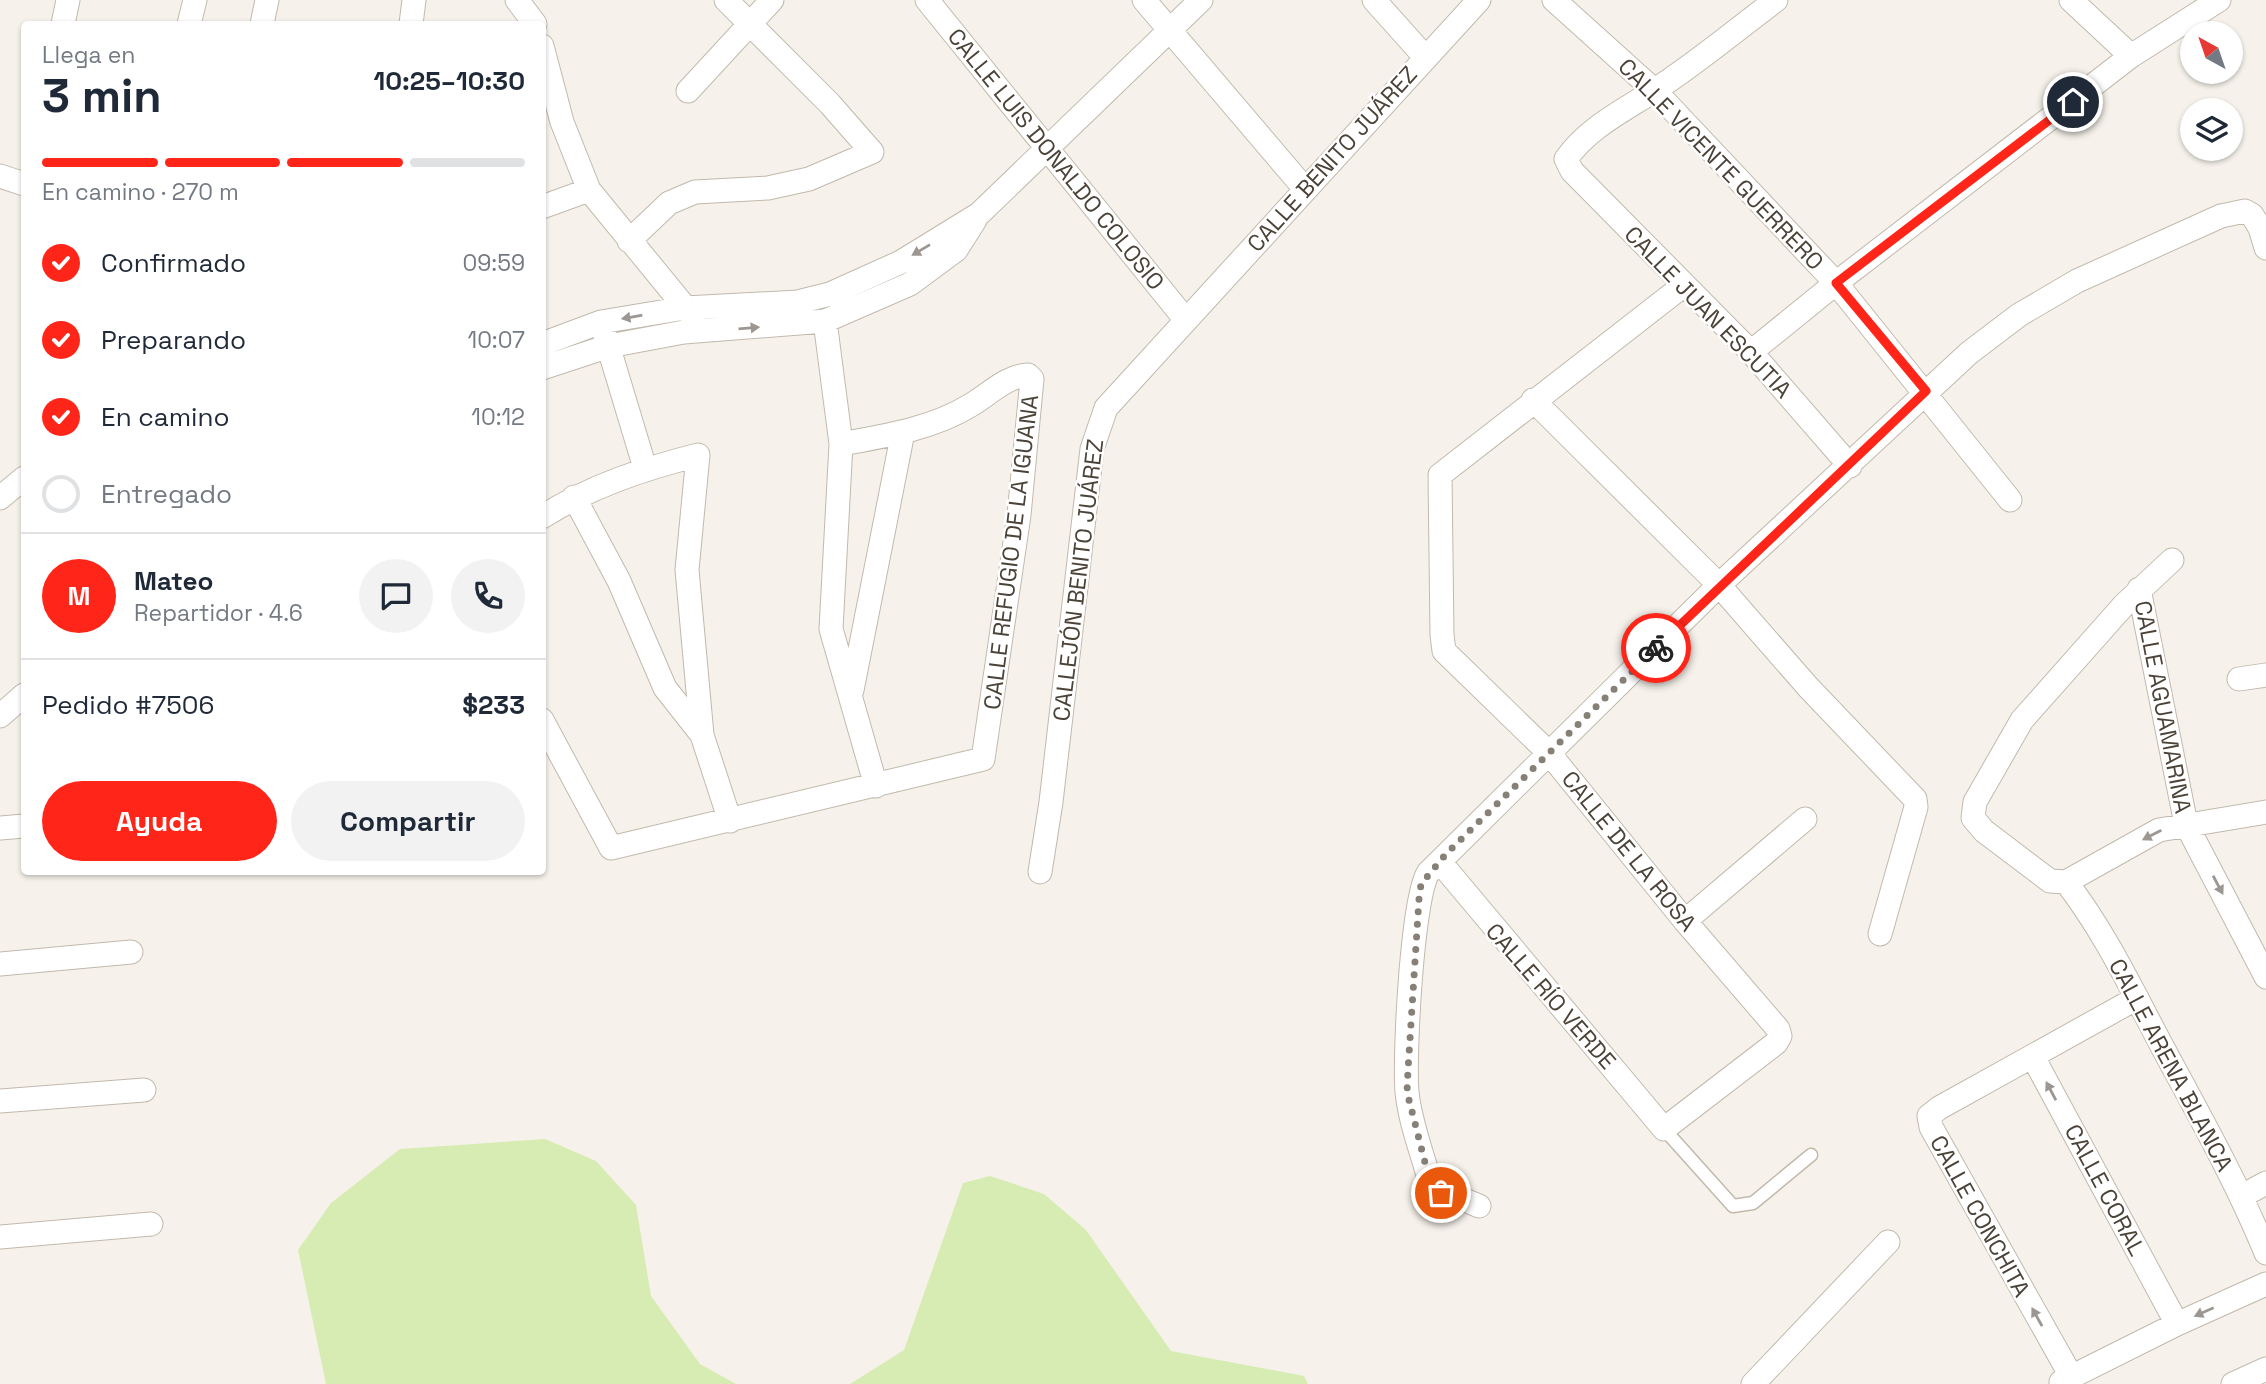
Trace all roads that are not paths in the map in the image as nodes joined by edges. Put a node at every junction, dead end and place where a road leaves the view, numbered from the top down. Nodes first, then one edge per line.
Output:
1 (68, 0) edge
2 (195, 0) edge
3 (267, 0) edge
4 (414, 0) edge
5 (517, 0) edge
6 (726, 0) edge
7 (772, 0) edge
8 (927, 0) edge
9 (1144, 0) edge
10 (1201, 0) edge
11 (1374, 0) edge
12 (1479, 0) edge
13 (1554, 0) edge
14 (1776, 0) edge
15 (2071, 0) edge
16 (2219, 0) edge
17 (64, 21) edge
18 (190, 21) edge
19 (263, 21) edge
20 (411, 21) edge
21 (533, 21) edge
22 (748, 23) junction
23 (1170, 31) junction
24 (2131, 56) junction
25 (1425, 57) junction
26 (546, 62) edge
27 (1655, 90) junction
28 (688, 91) dead end
29 (1047, 149) junction
30 (0, 176) edge
31 (21, 183) edge
32 (1305, 189) junction
33 (589, 190) junction
34 (546, 206) edge
35 (979, 214) junction
36 (629, 241) junction
37 (2265, 241) edge
38 (1836, 283) junction
39 (1684, 285) junction
40 (685, 308) junction
41 (1185, 319) junction
42 (825, 321) junction
43 (601, 322) junction
44 (703, 332) junction
45 (546, 343) edge
46 (609, 346) junction
47 (1751, 352) junction
48 (546, 367) edge
49 (1926, 391) junction
50 (1532, 400) junction
51 (903, 432) junction
52 (841, 444) junction
53 (1850, 466) junction
54 (645, 468) junction
55 (21, 480) edge
56 (574, 497) junction
57 (0, 498) edge
58 (2010, 500) dead end
59 (546, 514) edge
60 (2172, 560) dead end
61 (1719, 585) junction
62 (2139, 589) junction
63 (2266, 675) edge
64 (2239, 679) dead end
65 (852, 694) junction
66 (21, 698) edge
67 (0, 716) edge
68 (546, 727) edge
69 (702, 735) junction
70 (1549, 753) junction
71 (876, 786) junction
72 (2266, 812) edge
73 (1805, 819) dead end
74 (730, 821) junction
75 (2186, 824) junction
76 (21, 826) edge
77 (0, 828) edge
78 (1440, 862) junction
79 (1040, 872) dead end
80 (2066, 883) junction
81 (1685, 921) junction
82 (1880, 934) dead end
83 (131, 952) dead end
84 (0, 964) edge
85 (2266, 977) edge
86 (2137, 998) junction
87 (2033, 1057) junction
88 (144, 1090) dead end
89 (0, 1101) edge
90 (1664, 1129) junction
91 (1811, 1155) dead end
92 (2266, 1183) edge
93 (2242, 1196) junction
94 (1479, 1206) dead end
95 (151, 1224) dead end
96 (0, 1237) edge
97 (1888, 1242) dead end
98 (2266, 1253) edge
99 (2266, 1284) edge
100 (2177, 1324) junction
101 (2266, 1369) edge
102 (2065, 1380) edge
103 (1753, 1384) edge
104 (2233, 1384) edge

1 - 17 street
2 - 18 street
3 - 19 street
4 - 20 street
5 - 21 street
6 - 22 street
7 - 22 street
8 - 29 street, CALLE LUIS DONALDO COLOSIO
9 - 23 street
10 - 23 street
11 - 25 street
12 - 25 street, CALLE BENITO JUÁREZ
13 - 27 street, CALLE VICENTE GUERRERO
14 - 27 street
15 - 24 street
16 - 24 street
22 - 28 street
22 - 36 street
23 - 29 street
23 - 32 street
24 - 38 street
25 - 32 street, CALLE BENITO JUÁREZ
26 - 33 street
27 - 38 street, CALLE VICENTE GUERRERO
27 - 39 street, CALLE JUAN ESCUTIA
29 - 35 street
29 - 41 street, CALLE LUIS DONALDO COLOSIO
30 - 31 street
32 - 41 street, CALLE BENITO JUÁREZ
33 - 34 street
33 - 36 street
35 -> 40 street
35 - 42 street
36 - 40 street
37 - 49 street
38 - 47 street
38 - 49 street, CALLE VICENTE GUERRERO
39 - 47 street, CALLE JUAN ESCUTIA
39 - 50 street
40 -> 43 street
40 - 44 street
41 - 79 street, CALLEJÓN BENITO JUÁREZ
44 -> 42 street
42 - 52 street
43 - 45 street
43 - 46 street
44 - 46 street
46 - 48 street
46 - 54 street
47 - 53 street, CALLE JUAN ESCUTIA
49 - 53 street
49 - 58 street, CALLE VICENTE GUERRERO
50 - 61 street
50 - 70 street, CALLE DE LA ROSA
51 - 52 street, CALLE REFUGIO DE LA IGUANA
51 - 65 street
51 - 71 street, CALLE REFUGIO DE LA IGUANA
52 - 65 street
53 - 61 street
54 - 56 street
54 - 69 street
55 - 57 street
56 - 59 street
56 - 69 street
60 - 62 street
61 - 70 street
61 - 82 street
62 - 75 street, CALLE AGUAMARINA
62 - 80 street
63 - 64 street
65 - 71 street
66 - 67 street
68 - 74 street, CALLE REFUGIO DE LA IGUANA
69 - 74 street
70 - 78 street
70 - 81 street, CALLE DE LA ROSA
71 - 74 street, CALLE REFUGIO DE LA IGUANA
72 - 75 street
73 - 81 street
75 -> 80 street
75 -> 85 street, CALLE AGUAMARINA
76 - 77 street
78 - 90 street, CALLE RÍO VERDE
78 - 94 street
80 - 86 street, CALLE ARENA BLANCA
81 - 90 street, CALLE DE LA ROSA
83 - 84 street
86 - 87 street, CALLE CONCHITA
86 - 93 street, CALLE ARENA BLANCA
100 -> 87 street, CALLE CORAL
102 -> 87 street, CALLE CONCHITA
88 - 89 street
90 - 91 lane
92 - 93 street
93 - 98 street, CALLE ARENA BLANCA
95 - 96 street
97 - 103 street
99 -> 100 street
100 - 102 street
101 - 104 street

